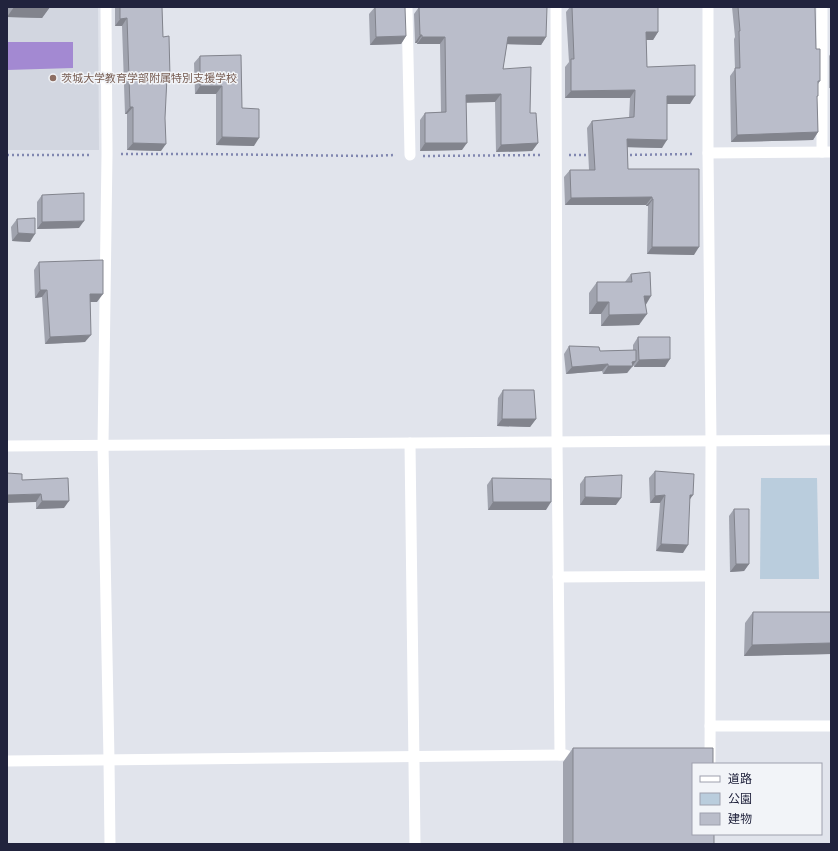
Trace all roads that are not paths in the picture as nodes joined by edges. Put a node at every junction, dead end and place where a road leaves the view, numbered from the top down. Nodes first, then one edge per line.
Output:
1 (106, 7) edge
2 (408, 7) edge
3 (556, 7) edge
4 (708, 7) edge
5 (822, 7) edge
6 (826, 34) edge
7 (827, 152) edge
8 (708, 153) junction
9 (410, 155) dead end
10 (831, 440) edge
11 (711, 441) junction
12 (556, 442) junction
13 (410, 443) junction
14 (103, 445) junction
15 (7, 446) edge
16 (710, 576) junction
17 (558, 577) junction
18 (710, 726) junction
19 (831, 726) edge
20 (560, 755) junction
21 (576, 755) edge
22 (414, 757) junction
23 (707, 757) edge
24 (7, 760) edge
25 (109, 760) junction
26 (110, 844) edge
27 (415, 844) edge

1 - 14 street
2 - 9 street
3 - 12 street
4 - 8 street
5 - 6 street
6 - 7 street
7 - 8 street
8 - 11 street
10 - 11 street
11 - 12 street
11 - 16 street
12 - 13 street
12 - 17 street
13 - 14 street
13 - 22 street
14 - 15 street
14 - 25 street
16 - 17 street
16 - 18 street
17 - 20 street
18 - 19 street
18 - 23 street
20 - 21 street
20 - 22 street
22 - 25 street
22 - 27 street
24 - 25 street
25 - 26 street

